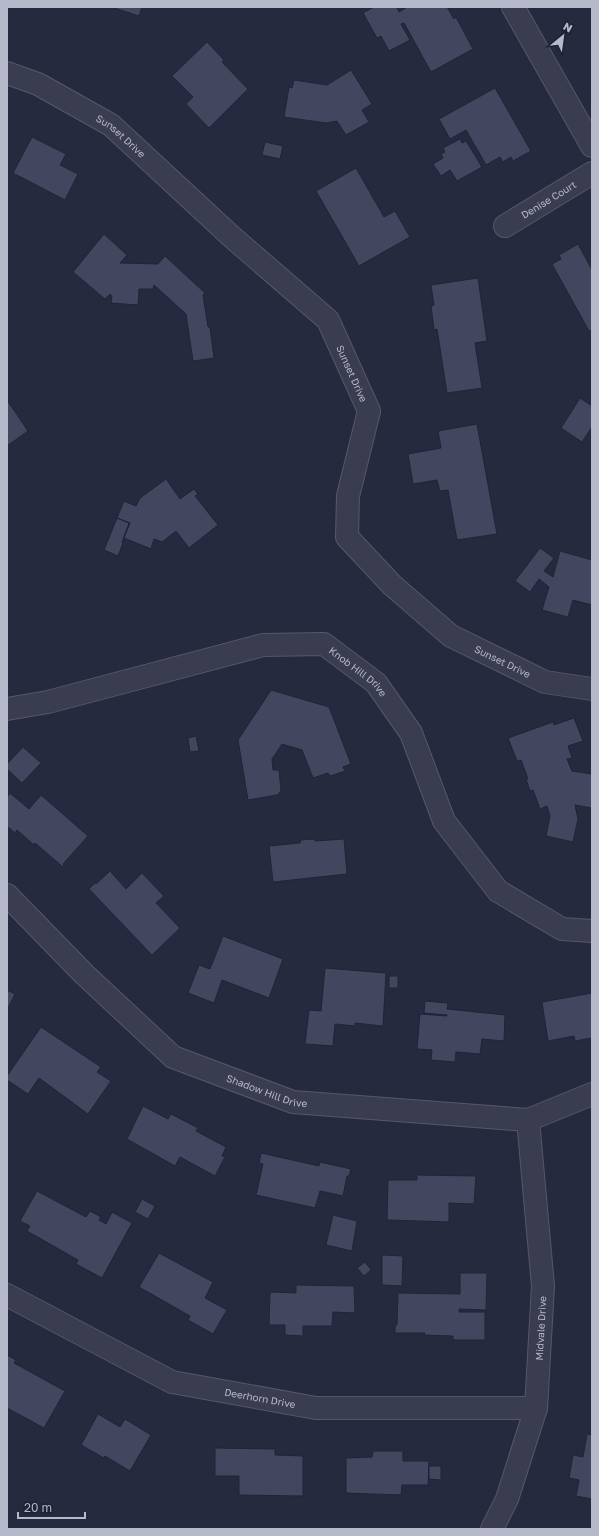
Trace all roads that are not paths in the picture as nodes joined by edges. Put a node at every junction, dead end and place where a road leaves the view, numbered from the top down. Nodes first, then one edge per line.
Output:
1 (512, 7) edge
2 (7, 73) edge
3 (592, 146) edge
4 (592, 173) edge
5 (505, 226) dead end
6 (592, 689) edge
7 (7, 709) edge
8 (7, 895) edge
9 (592, 931) edge
10 (592, 1094) edge
11 (528, 1120) junction
12 (7, 1295) edge
13 (536, 1408) junction
14 (492, 1529) edge

1 - 3 street
2 - 6 street, Sunset Drive
4 - 5 street, Denise Court
7 - 9 street, Knob Hill Drive
8 - 11 street, Shadow Hill Drive
10 - 11 street, Shadow Hill Drive
11 - 13 street, Midvale Drive
12 - 13 street, Deerhorn Drive
13 - 14 street, Midvale Drive

